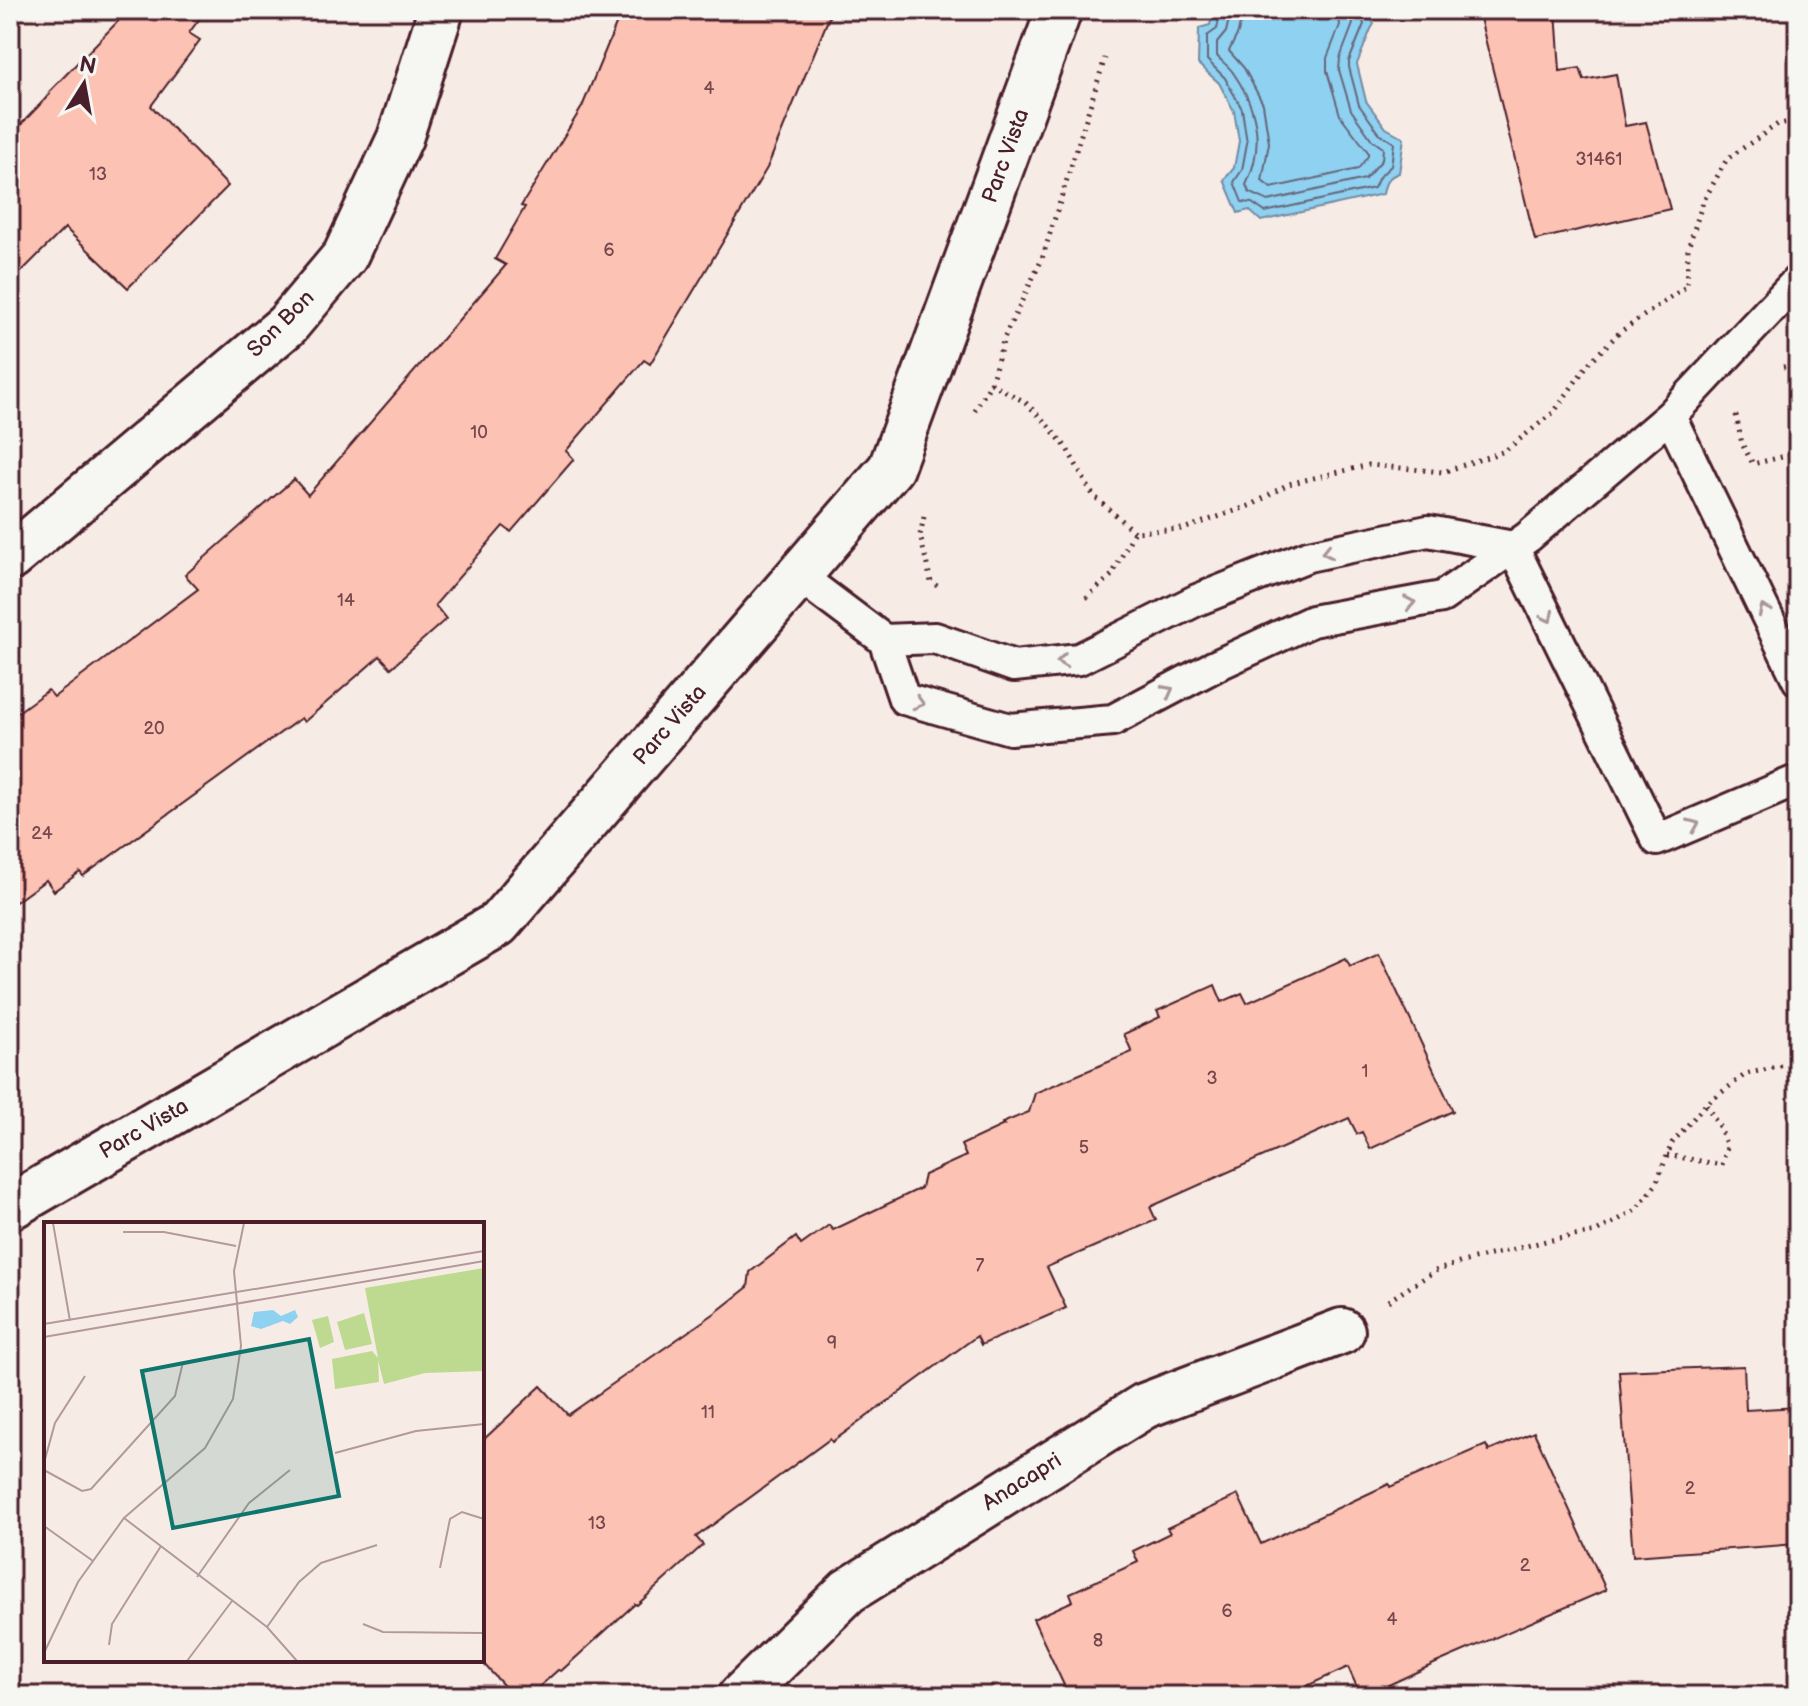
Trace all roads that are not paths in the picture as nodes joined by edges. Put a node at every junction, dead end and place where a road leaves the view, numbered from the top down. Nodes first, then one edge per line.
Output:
1 (441, 10) edge
2 (1059, 10) edge
3 (1798, 280) edge
4 (1670, 416) junction
5 (1513, 547) junction
6 (10, 558) edge
7 (799, 576) junction
8 (884, 640) junction
9 (1798, 680) edge
10 (1798, 780) edge
11 (10, 1207) edge
12 (1342, 1331) road end
13 (741, 1696) edge

1 - 6 street, Son Bon
2 - 7 street, Parc Vista
3 - 4 lane
4 - 5 lane
9 -> 4 lane
5 -> 8 lane
8 -> 5 lane
5 -> 10 lane
7 - 8 lane
7 - 11 street, Parc Vista
12 - 13 street, Anacapri

